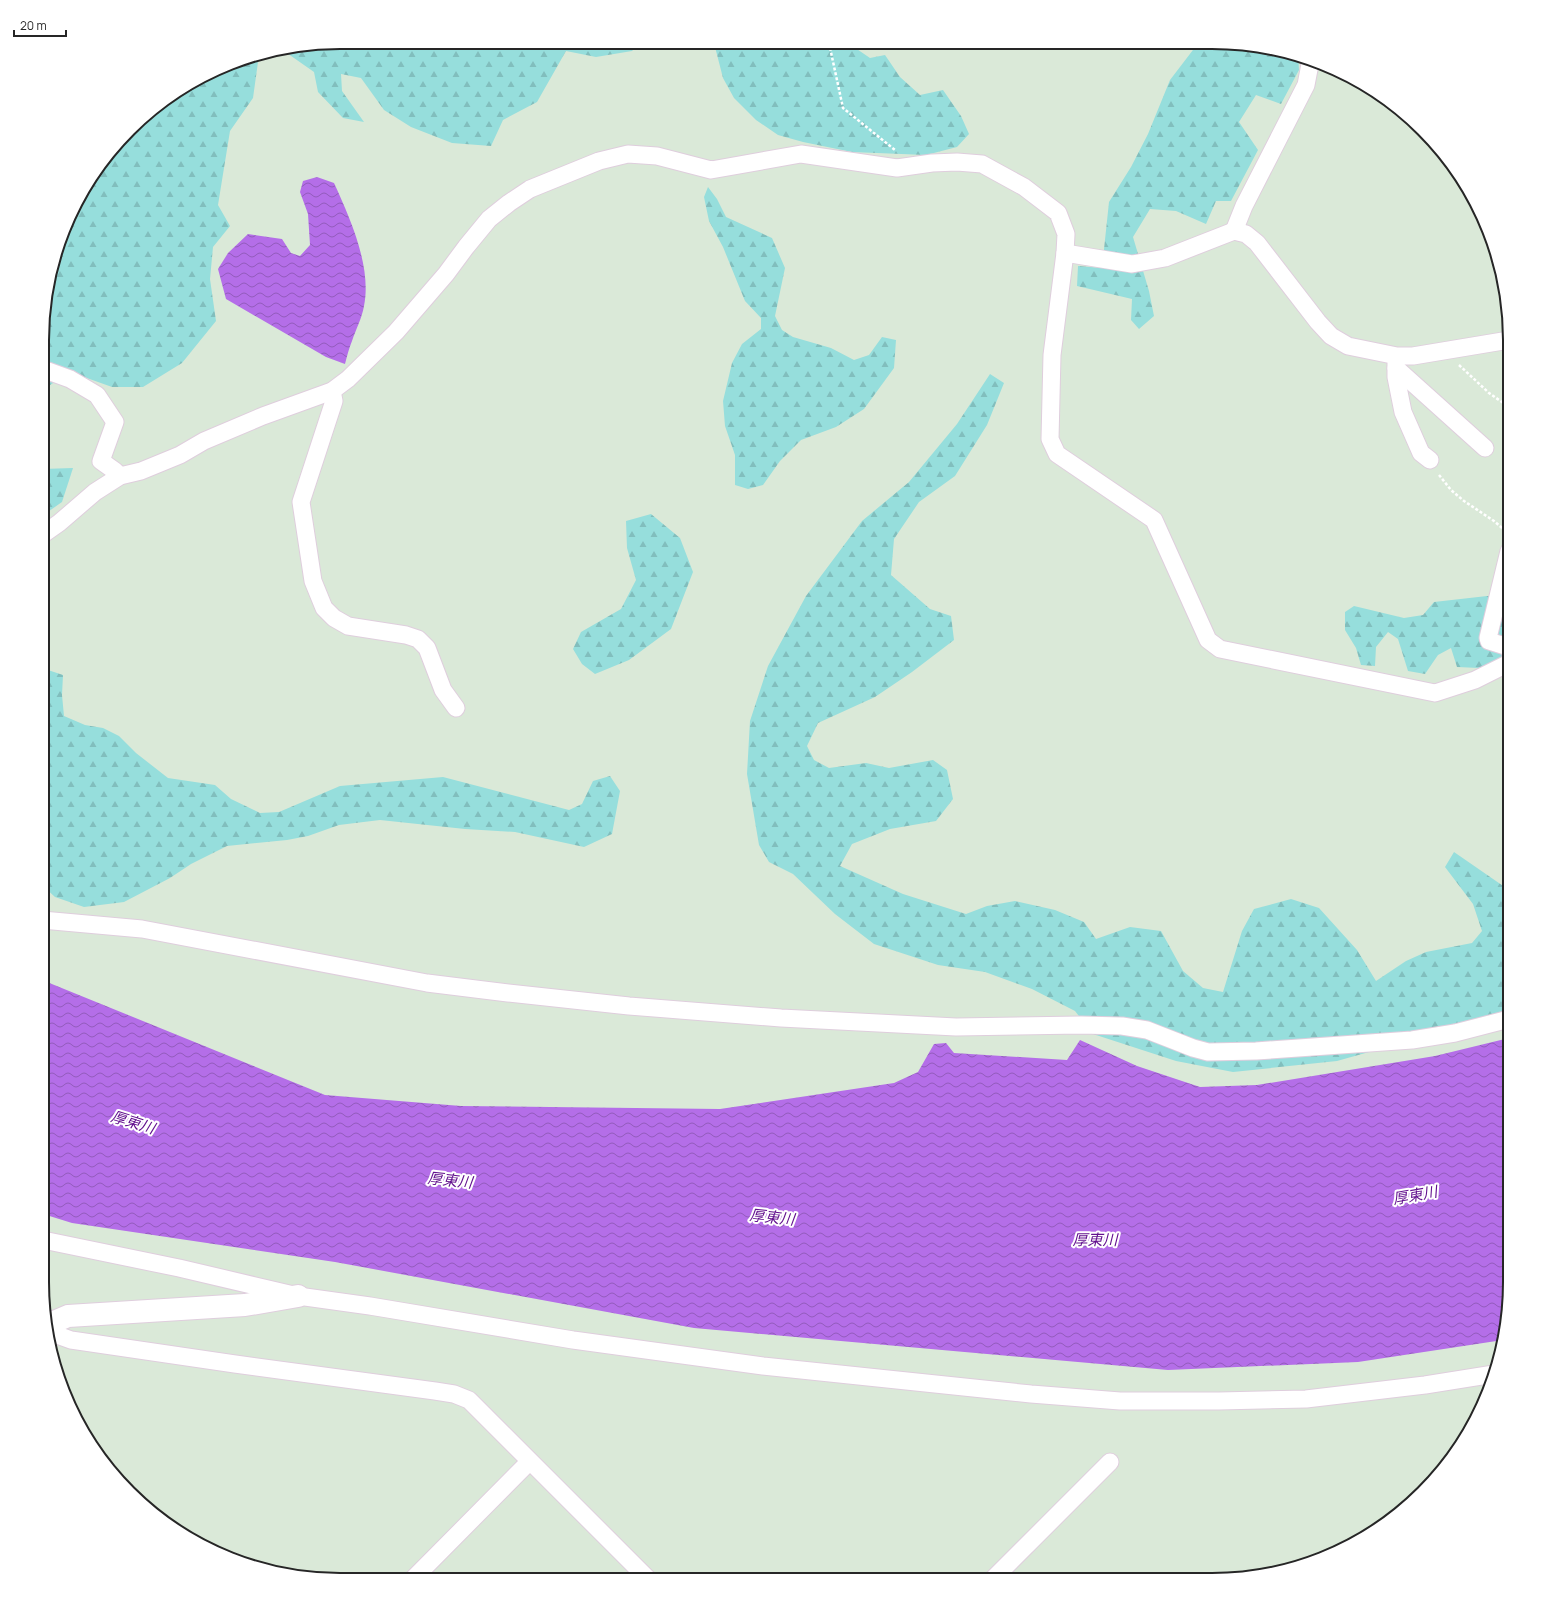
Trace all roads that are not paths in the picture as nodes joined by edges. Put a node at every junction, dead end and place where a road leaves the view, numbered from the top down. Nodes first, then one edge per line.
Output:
1 (1310, 66) edge
2 (1234, 231) junction
3 (1066, 253) junction
4 (1503, 341) edge
5 (1397, 362) junction
6 (49, 371) edge
7 (332, 391) junction
8 (1485, 448) dead end
9 (1430, 460) road end
10 (120, 476) junction
11 (49, 530) edge
12 (1503, 576) edge
13 (1503, 645) edge
14 (1503, 666) edge
15 (456, 708) dead end
16 (49, 921) edge
17 (1503, 1021) edge
18 (49, 1241) edge
19 (298, 1296) junction
20 (52, 1323) edge
21 (54, 1334) edge
22 (1488, 1375) edge
23 (530, 1462) junction
24 (1110, 1462) dead end
25 (419, 1573) edge
26 (642, 1573) edge
27 (999, 1573) edge

1 - 2 street
2 - 3 street
2 - 5 street
3 - 7 street
3 - 14 street
4 - 5 street
5 - 8 street
5 - 9 street
6 - 10 street
7 - 10 street
7 - 15 street
10 - 11 street
12 - 13 street
16 - 17 street
18 - 19 street
19 - 20 street
19 - 22 street
21 - 23 street
23 - 25 street
23 - 26 street
24 - 27 street

